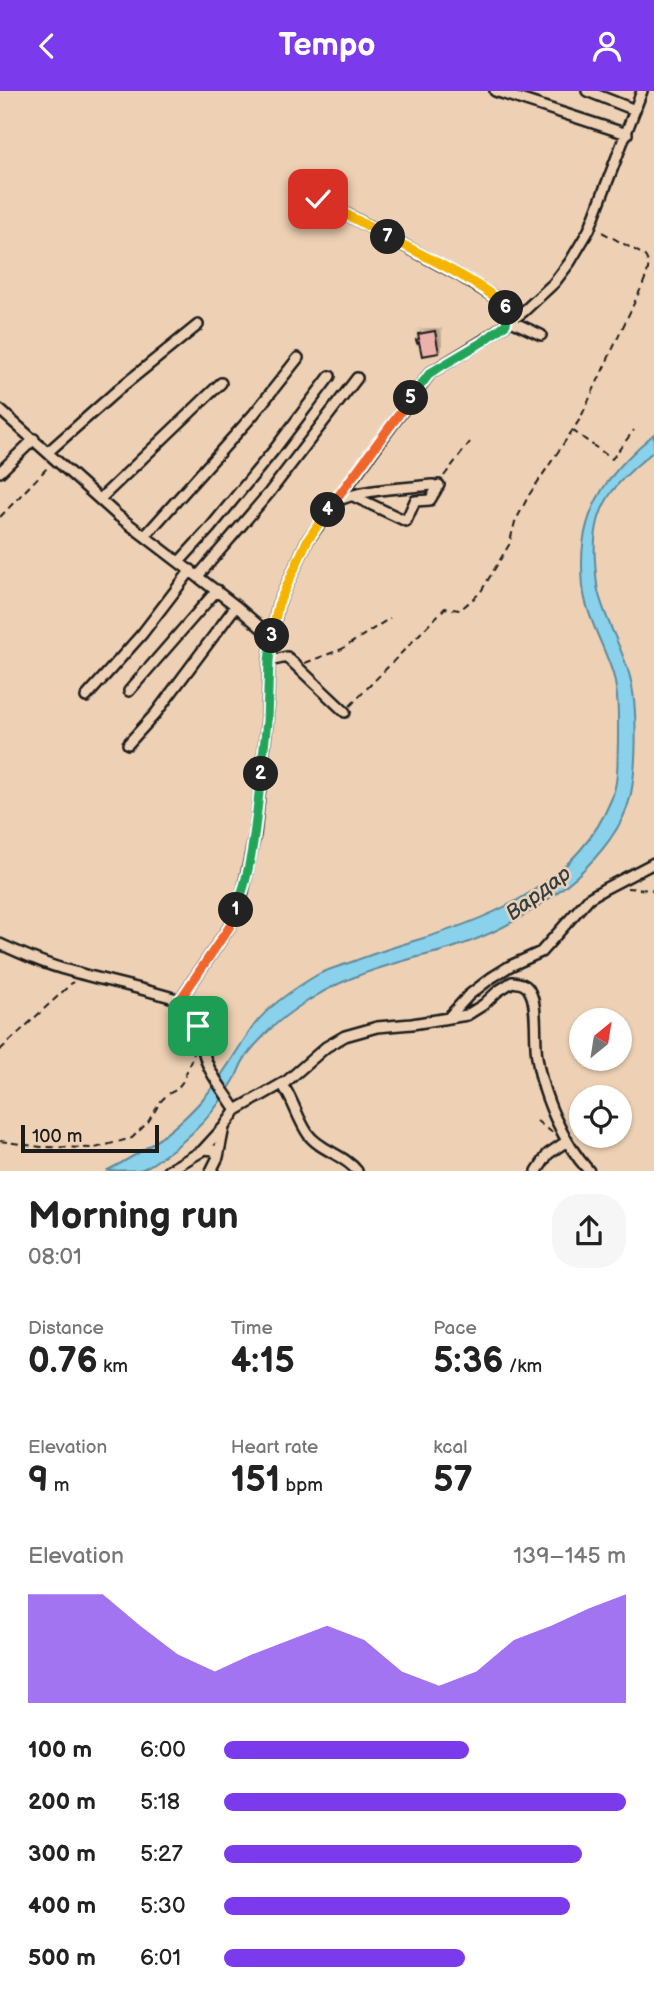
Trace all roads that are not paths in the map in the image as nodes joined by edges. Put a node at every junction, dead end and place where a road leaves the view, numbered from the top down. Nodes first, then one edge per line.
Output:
1 (495, 91) edge
2 (587, 91) edge
3 (642, 91) edge
4 (635, 110) junction
5 (627, 134) junction
6 (318, 199) dead end
7 (509, 322) junction
8 (198, 325) dead end
9 (541, 335) dead end
10 (298, 358) dead end
11 (330, 376) dead end
12 (357, 378) dead end
13 (221, 383) dead end
14 (0, 410) edge
15 (34, 439) junction
16 (48, 452) junction
17 (0, 472) edge
18 (353, 496) junction
19 (100, 499) junction
20 (332, 505) junction
21 (145, 536) junction
22 (179, 562) junction
23 (195, 573) junction
24 (217, 590) junction
25 (236, 606) junction
26 (272, 637) junction
27 (269, 661) junction
28 (129, 691) dead end
29 (86, 697) dead end
30 (345, 712) road end
31 (128, 744) dead end
32 (654, 863) edge
33 (0, 944) edge
34 (180, 1000) junction
35 (448, 1018) junction
36 (282, 1084) junction
37 (236, 1110) junction
38 (224, 1127) junction
39 (565, 1142) junction
40 (204, 1149) junction
41 (218, 1157) junction
42 (167, 1171) edge
43 (211, 1171) edge
44 (357, 1171) edge
45 (537, 1171) edge
46 (589, 1171) edge

1 - 5 street
2 - 4 street
3 - 4 street
4 - 5 street
5 - 7 street
6 - 7 street
7 - 9 street
7 - 20 street
8 - 16 street
10 - 21 street
11 - 22 street
12 - 23 street
13 - 19 street
14 - 15 street
15 - 16 street
15 - 17 street
16 - 19 street
18 - 18 street
18 - 20 street
19 - 21 street
20 - 26 street
21 - 22 street
22 - 23 street
23 - 24 street
23 - 29 street
24 - 25 street
24 - 28 street
25 - 26 street
25 - 31 street
26 - 27 street
27 - 30 street
27 - 34 street
32 - 35 street
33 - 34 street
34 - 37 street
35 - 36 street
35 - 39 street
36 - 37 street
36 - 44 street
37 - 38 street
38 - 40 street
38 - 41 street
39 - 45 street
39 - 46 street
40 - 41 street
40 - 42 street
41 - 43 street

